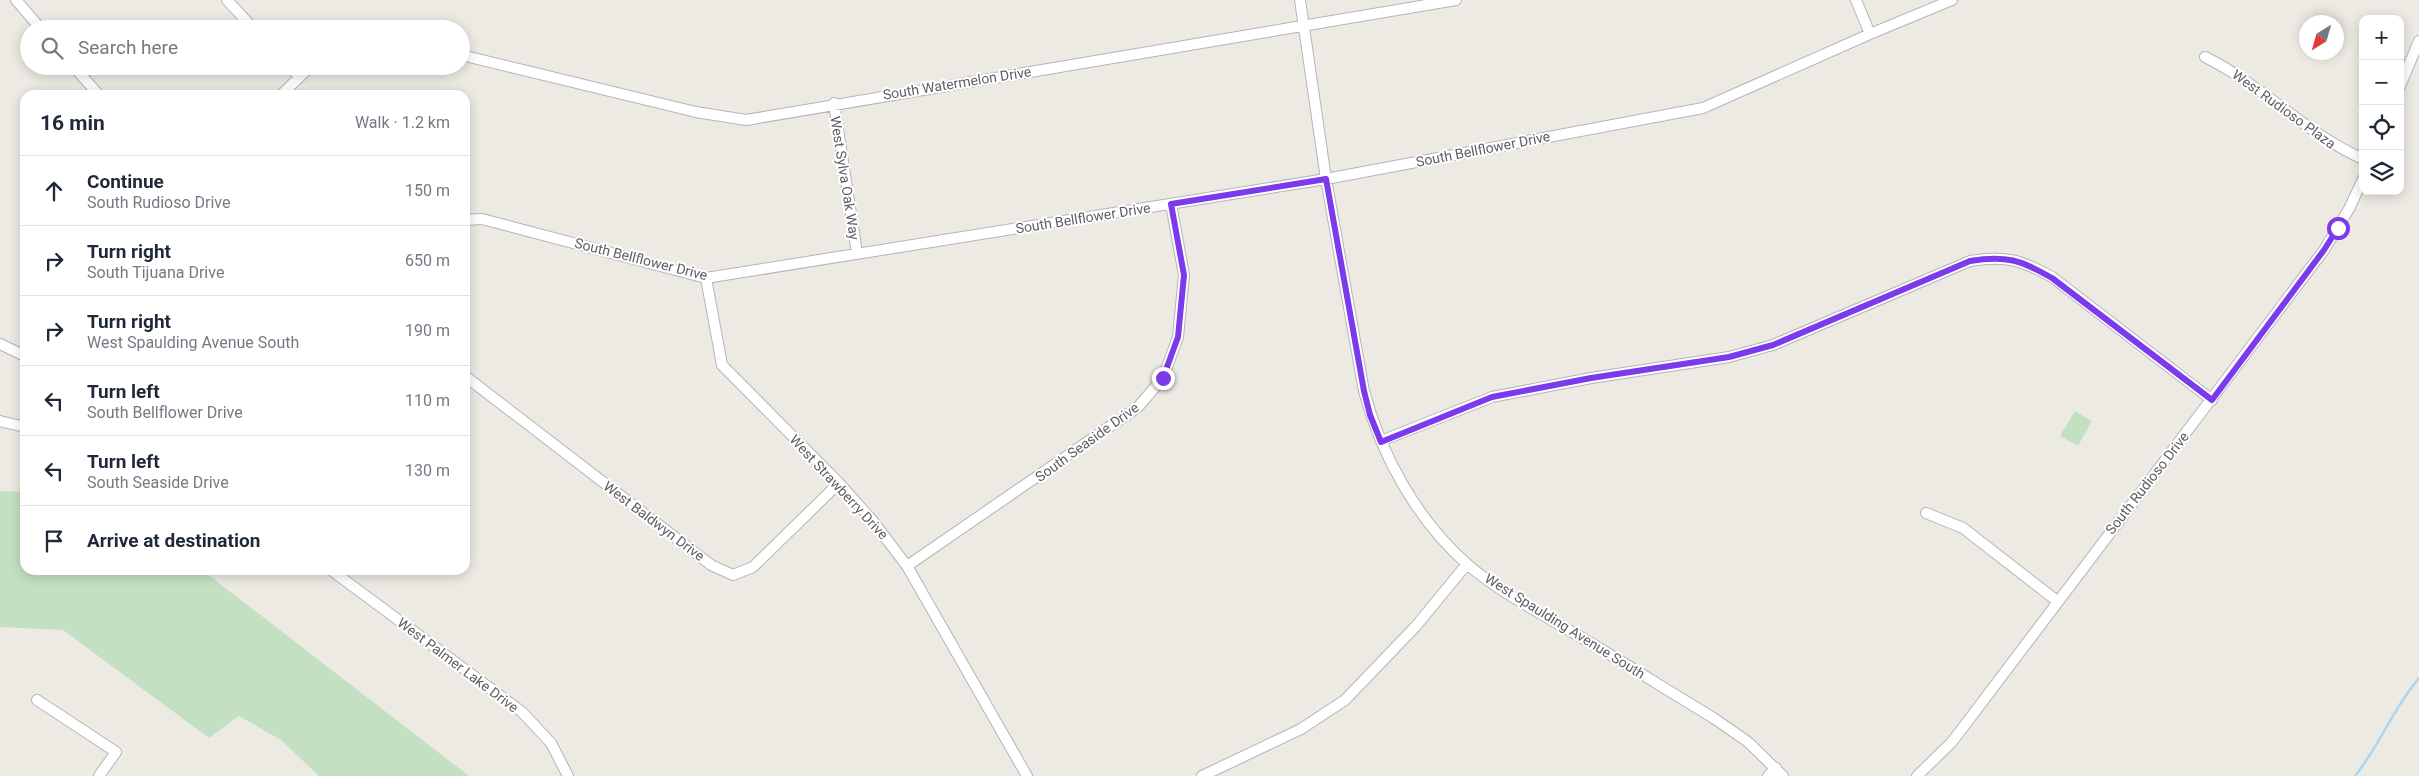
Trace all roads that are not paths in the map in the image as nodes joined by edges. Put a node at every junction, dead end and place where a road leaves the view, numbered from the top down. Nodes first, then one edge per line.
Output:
1 (16, 0) edge
2 (227, 0) edge
3 (1300, 0) edge
4 (1456, 0) edge
5 (1856, 0) edge
6 (1952, 0) edge
7 (33, 20) edge
8 (246, 20) edge
9 (1305, 26) junction
10 (1870, 34) junction
11 (2419, 40) edge
12 (470, 56) edge
13 (2205, 57) dead end
14 (81, 75) edge
15 (298, 76) edge
16 (2404, 76) edge
17 (95, 90) edge
18 (285, 90) edge
19 (834, 104) junction
20 (2359, 157) edge
21 (1326, 179) junction
22 (2359, 188) edge
23 (1171, 204) junction
24 (470, 219) edge
25 (856, 253) junction
26 (706, 278) junction
27 (0, 344) edge
28 (20, 354) edge
29 (470, 380) edge
30 (2212, 400) junction
31 (0, 421) edge
32 (20, 426) edge
33 (1381, 442) junction
34 (839, 483) junction
35 (1926, 513) dead end
36 (1467, 564) junction
37 (907, 566) junction
38 (338, 575) edge
39 (2057, 601) junction
40 (37, 700) dead end
41 (1779, 772) edge
42 (99, 776) edge
43 (568, 776) edge
44 (1027, 776) edge
45 (1202, 776) edge
46 (1768, 776) edge
47 (1917, 776) edge

1 - 7 street
2 - 8 street
3 - 9 street, West Spaulding Avenue South
4 - 9 street, South Watermelon Drive
5 - 10 street
6 - 10 street, South Bellflower Drive
9 - 19 street, South Watermelon Drive
9 - 21 street, West Spaulding Avenue South
10 - 21 street, South Bellflower Drive
11 - 16 street
12 - 19 street, South Watermelon Drive
13 - 20 street, West Rudioso Plaza
14 - 17 street
15 - 18 street
19 - 25 street, West Sylva Oak Way
21 - 23 street, South Bellflower Drive
21 - 33 street, West Spaulding Avenue South
22 - 30 street, South Rudioso Drive
23 - 25 street, South Bellflower Drive
23 - 37 street, South Seaside Drive
24 - 26 street, South Bellflower Drive
25 - 26 street, South Bellflower Drive
26 - 34 street, West Strawberry Drive
27 - 28 street
29 - 34 street, West Baldwyn Drive
30 - 33 street
30 - 39 street, South Rudioso Drive
31 - 32 street
33 - 36 street, West Spaulding Avenue South
34 - 37 street, West Strawberry Drive
35 - 39 street
36 - 41 street, West Spaulding Avenue South
36 - 45 street
37 - 44 street, West Strawberry Drive
38 - 43 street, West Palmer Lake Drive
39 - 47 street, South Rudioso Drive
40 - 42 street
41 - 46 street

